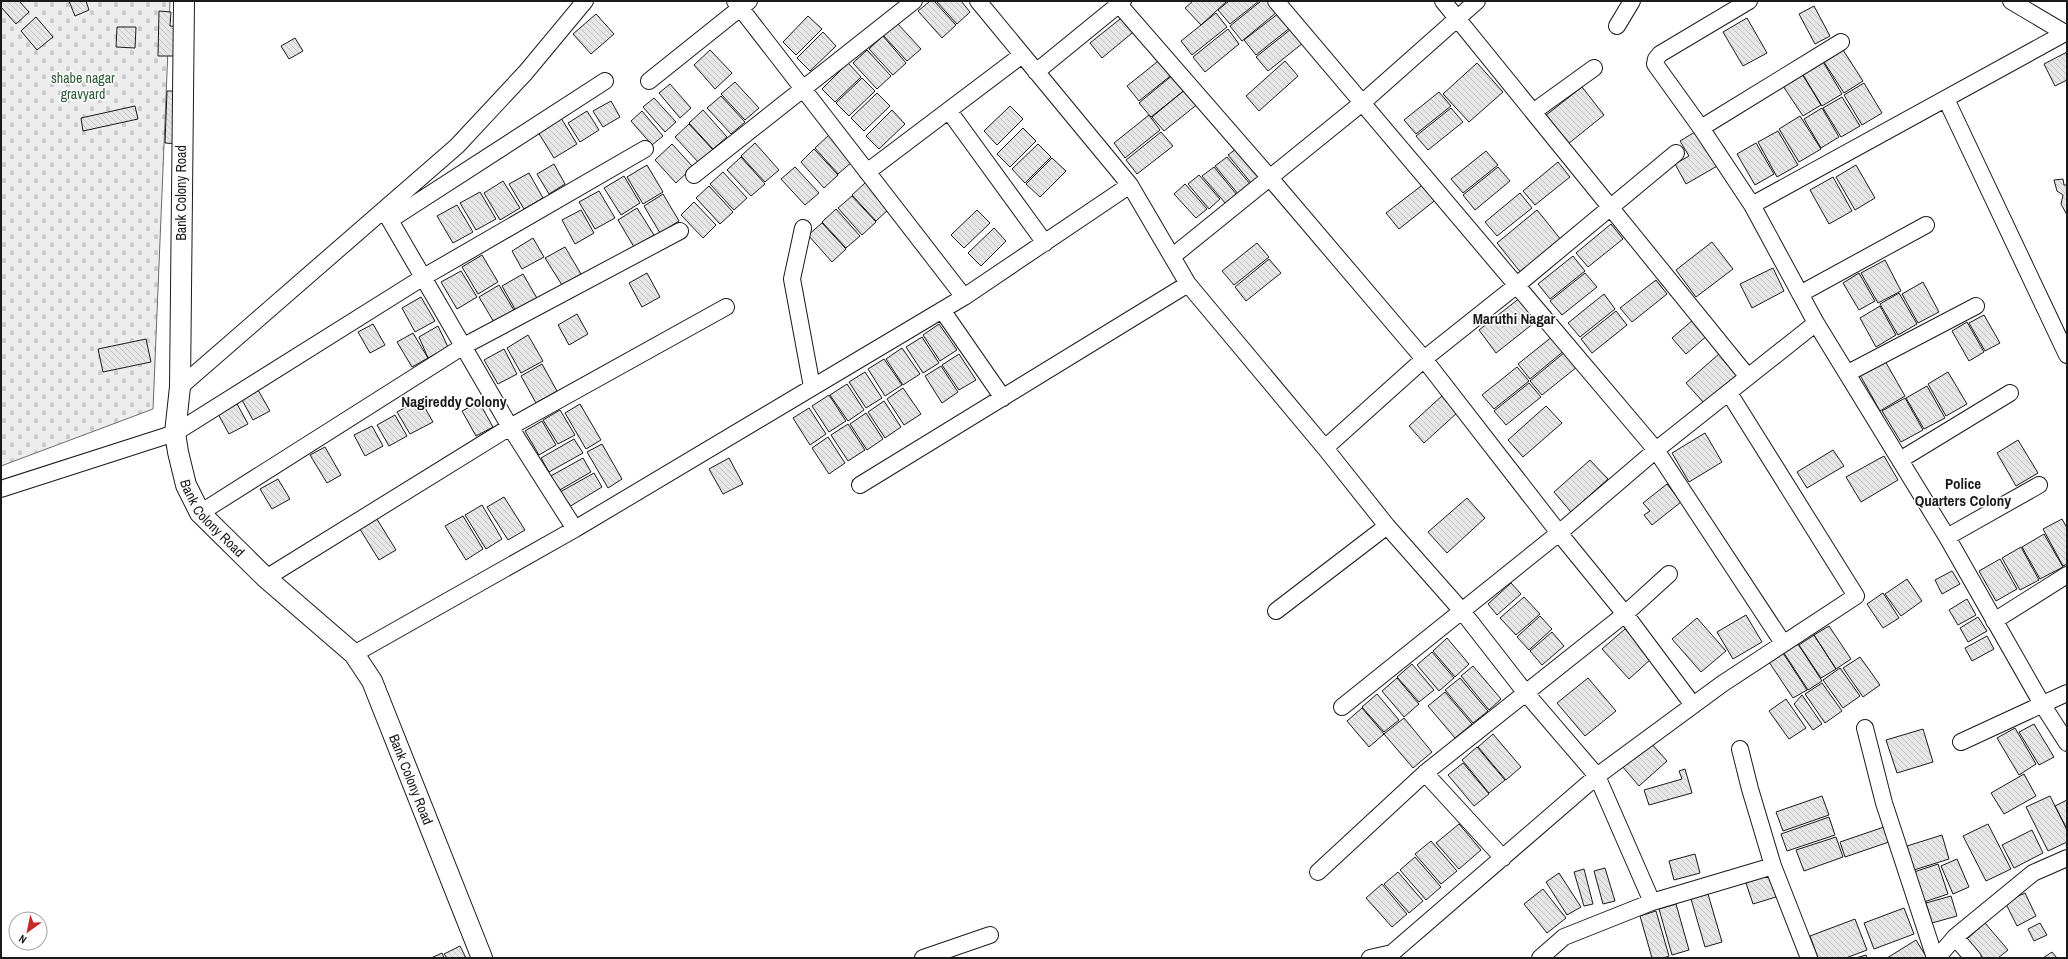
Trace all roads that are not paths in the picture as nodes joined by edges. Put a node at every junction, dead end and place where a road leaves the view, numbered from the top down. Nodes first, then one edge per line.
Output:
1 (184, 1) edge
2 (585, 1) edge
3 (914, 1) edge
4 (978, 1) edge
5 (1276, 1) edge
6 (1443, 1) edge
7 (1477, 1) edge
8 (1632, 1) edge
9 (1749, 1) edge
10 (2011, 1) edge
11 (1119, 2) edge
12 (741, 3) edge
13 (1457, 18) junction
14 (1617, 26) dead end
15 (2066, 32) edge
16 (1841, 42) dead end
17 (1022, 55) junction
18 (1594, 68) dead end
19 (1036, 72) junction
20 (649, 80) dead end
21 (605, 81) dead end
22 (802, 90) junction
23 (1946, 99) junction
24 (1362, 103) junction
25 (949, 111) junction
26 (1533, 112) junction
27 (1701, 128) junction
28 (645, 149) dead end
29 (1676, 153) dead end
30 (867, 172) junction
31 (694, 175) dead end
32 (1270, 178) junction
33 (1130, 185) junction
34 (1752, 205) junction
35 (1610, 207) junction
36 (387, 215) junction
37 (1926, 225) dead end
38 (803, 228) dead end
39 (680, 231) dead end
40 (1045, 243) junction
41 (1173, 256) junction
42 (422, 278) junction
43 (1188, 284) junction
44 (1517, 285) junction
45 (1800, 294) junction
46 (964, 297) junction
47 (1976, 306) dead end
48 (726, 307) dead end
49 (942, 310) junction
50 (1816, 323) junction
51 (462, 347) junction
52 (2067, 355) edge
53 (1424, 359) junction
54 (1848, 373) junction
55 (1748, 377) junction
56 (180, 387) junction
57 (812, 387) junction
58 (1729, 393) junction
59 (2010, 393) dead end
60 (1003, 398) junction
61 (510, 427) junction
62 (175, 433) junction
63 (1326, 448) junction
64 (1656, 450) junction
65 (1900, 460) junction
66 (860, 485) dead end
67 (2039, 485) dead end
68 (1, 489) edge
69 (200, 513) junction
70 (1388, 526) junction
71 (575, 529) junction
72 (1559, 533) junction
73 (1947, 537) junction
74 (1669, 574) dead end
75 (2067, 575) edge
76 (266, 578) junction
77 (1276, 611) dead end
78 (1462, 611) junction
79 (1625, 614) junction
80 (1994, 622) junction
81 (1783, 643) junction
82 (354, 654) junction
83 (1525, 692) junction
84 (2067, 693) edge
85 (2042, 704) junction
86 (1693, 705) junction
87 (1342, 707) dead end
88 (1865, 728) dead end
89 (1961, 742) dead end
90 (2067, 743) edge
91 (1740, 749) dead end
92 (1425, 773) junction
93 (1597, 776) junction
94 (1503, 858) junction
95 (2067, 858) edge
96 (1773, 866) junction
97 (1318, 872) dead end
98 (1652, 902) junction
99 (990, 935) dead end
100 (1955, 937) junction
101 (482, 958) edge
102 (923, 958) edge
103 (1370, 958) edge
104 (1540, 958) edge
105 (1809, 958) edge
106 (1936, 958) edge
107 (1973, 958) edge

1 - 56 street, Bank Colony Road
2 - 36 street
3 - 22 street
4 - 17 street
5 - 24 street
6 - 13 street
7 - 13 street
8 - 14 street
9 - 27 street
10 - 15 street
11 - 19 street
11 - 32 street
12 - 20 street
12 - 22 street
13 - 24 street
13 - 26 street
15 - 23 street
16 - 27 street
17 - 19 street
17 - 25 street
18 - 26 street
19 - 33 street
21 - 36 street
22 - 30 street
22 - 31 street
23 - 34 street
23 - 52 street
24 - 32 street
24 - 44 street
25 - 30 street
25 - 40 street
26 - 35 street
27 - 34 street
28 - 42 street
29 - 35 street
30 - 46 street
32 - 41 street
32 - 53 street
33 - 40 street
33 - 41 street
34 - 45 street
35 - 44 street
35 - 55 street
36 - 42 street
36 - 56 street
37 - 45 street
38 - 57 street
39 - 51 street
40 - 46 street
41 - 43 street
42 - 51 street
42 - 62 street
43 - 60 street
43 - 63 street
44 - 53 street
44 - 64 street
45 - 50 street
46 - 49 street
47 - 54 street
48 - 61 street
49 - 57 street
49 - 60 street
50 - 54 street
50 - 55 street
51 - 61 street
51 - 69 street
53 - 63 street
53 - 72 street
54 - 65 street
55 - 58 street
56 - 62 street, Bank Colony Road
57 - 71 street
58 - 64 street
58 - 81 street
59 - 65 street
60 - 66 street
61 - 71 street
61 - 76 street
62 - 68 street
62 - 69 street, Bank Colony Road
63 - 70 street
64 - 72 street
64 - 81 street
65 - 73 street
67 - 73 street
69 - 76 street, Bank Colony Road
70 - 77 street
70 - 78 street
71 - 82 street
72 - 78 street
72 - 79 street
73 - 80 street
74 - 79 street
75 - 80 street
76 - 82 street, Bank Colony Road
78 - 83 street
78 - 87 street
79 - 83 street
79 - 86 street
80 - 85 street
81 - 86 street
82 - 101 street, Bank Colony Road
83 - 92 street
83 - 93 street
84 - 85 street
85 - 89 street
85 - 90 street
86 - 93 street
88 - 106 street
91 - 96 street
92 - 94 street
92 - 97 street
93 - 94 street
93 - 98 street
94 - 103 street
95 - 100 street
96 - 98 street
96 - 105 street
98 - 104 street
99 - 102 street
100 - 106 street
100 - 107 street

